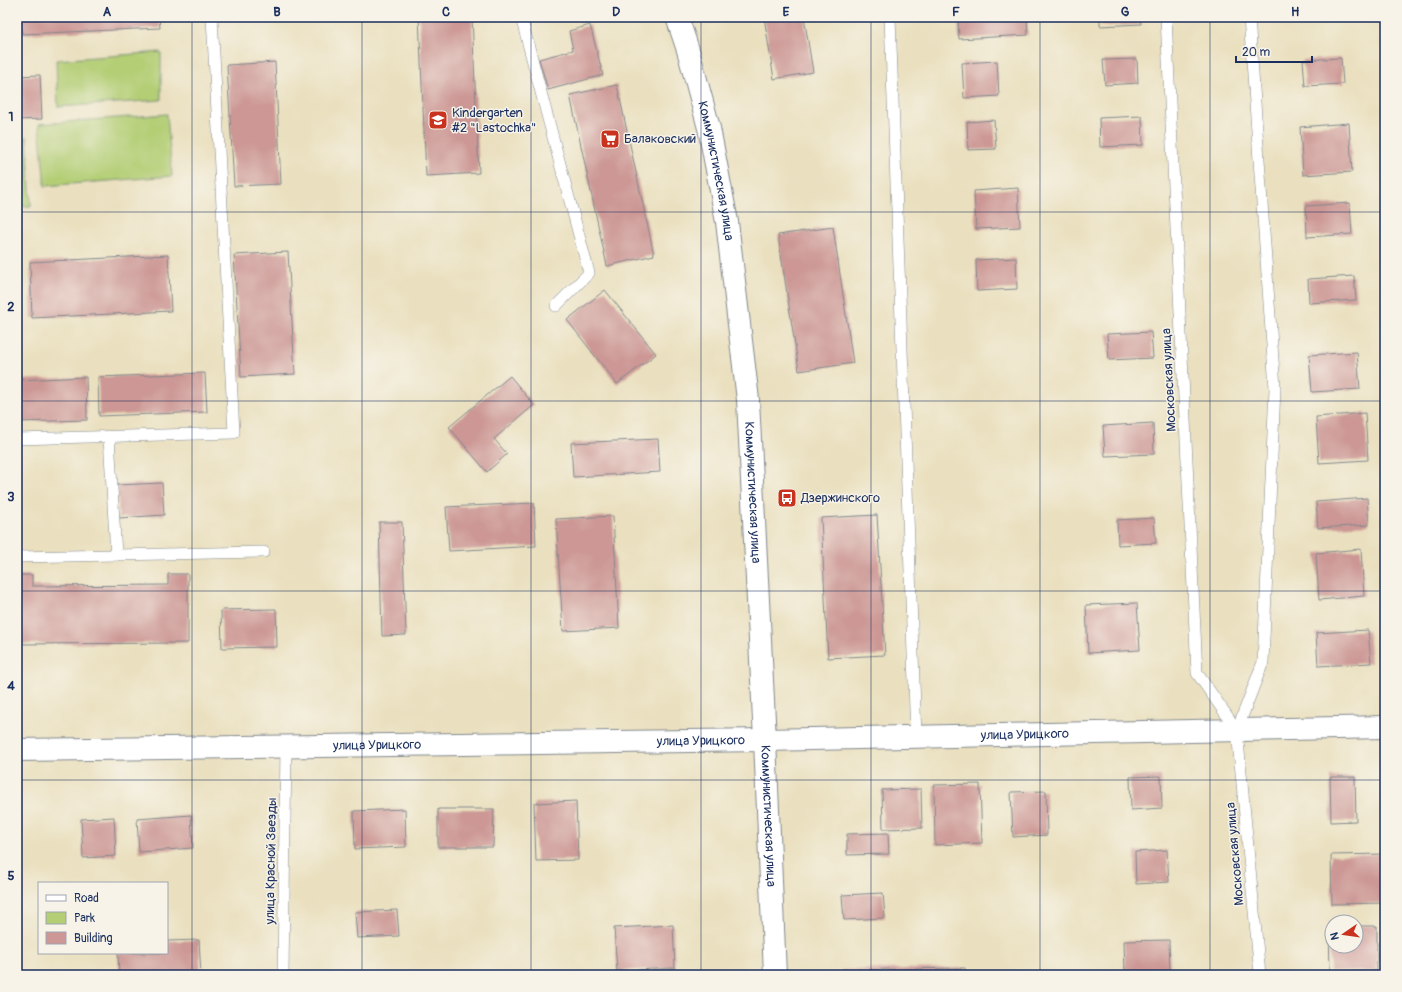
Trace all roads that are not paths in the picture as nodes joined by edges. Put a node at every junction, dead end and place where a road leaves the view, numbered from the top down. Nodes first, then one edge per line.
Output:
1 (212, 17) edge
2 (521, 17) edge
3 (677, 17) edge
4 (890, 17) edge
5 (1166, 17) edge
6 (1249, 17) edge
7 (556, 306) dead end
8 (109, 437) junction
9 (17, 440) edge
10 (264, 552) dead end
11 (116, 555) junction
12 (17, 557) edge
13 (1385, 727) edge
14 (1237, 730) junction
15 (916, 737) junction
16 (766, 740) junction
17 (286, 746) junction
18 (17, 750) edge
19 (283, 975) edge
20 (775, 975) edge
21 (1260, 975) edge

1 - 8 lane
2 - 7 lane
3 - 16 street, Коммунистическая улица
4 - 15 lane
5 - 14 lane, Московская улица
6 - 14 lane, Московская улица
8 - 9 lane
8 - 11 lane
10 - 11 lane
11 - 12 lane
13 - 14 street, улица Урицкого
14 - 15 street, улица Урицкого
14 - 21 lane, Московская улица
15 - 16 street, улица Урицкого
16 - 17 street, улица Урицкого
16 - 20 street, Коммунистическая улица
17 - 18 street, улица Урицкого
17 - 19 lane, улица Красной Звезды

